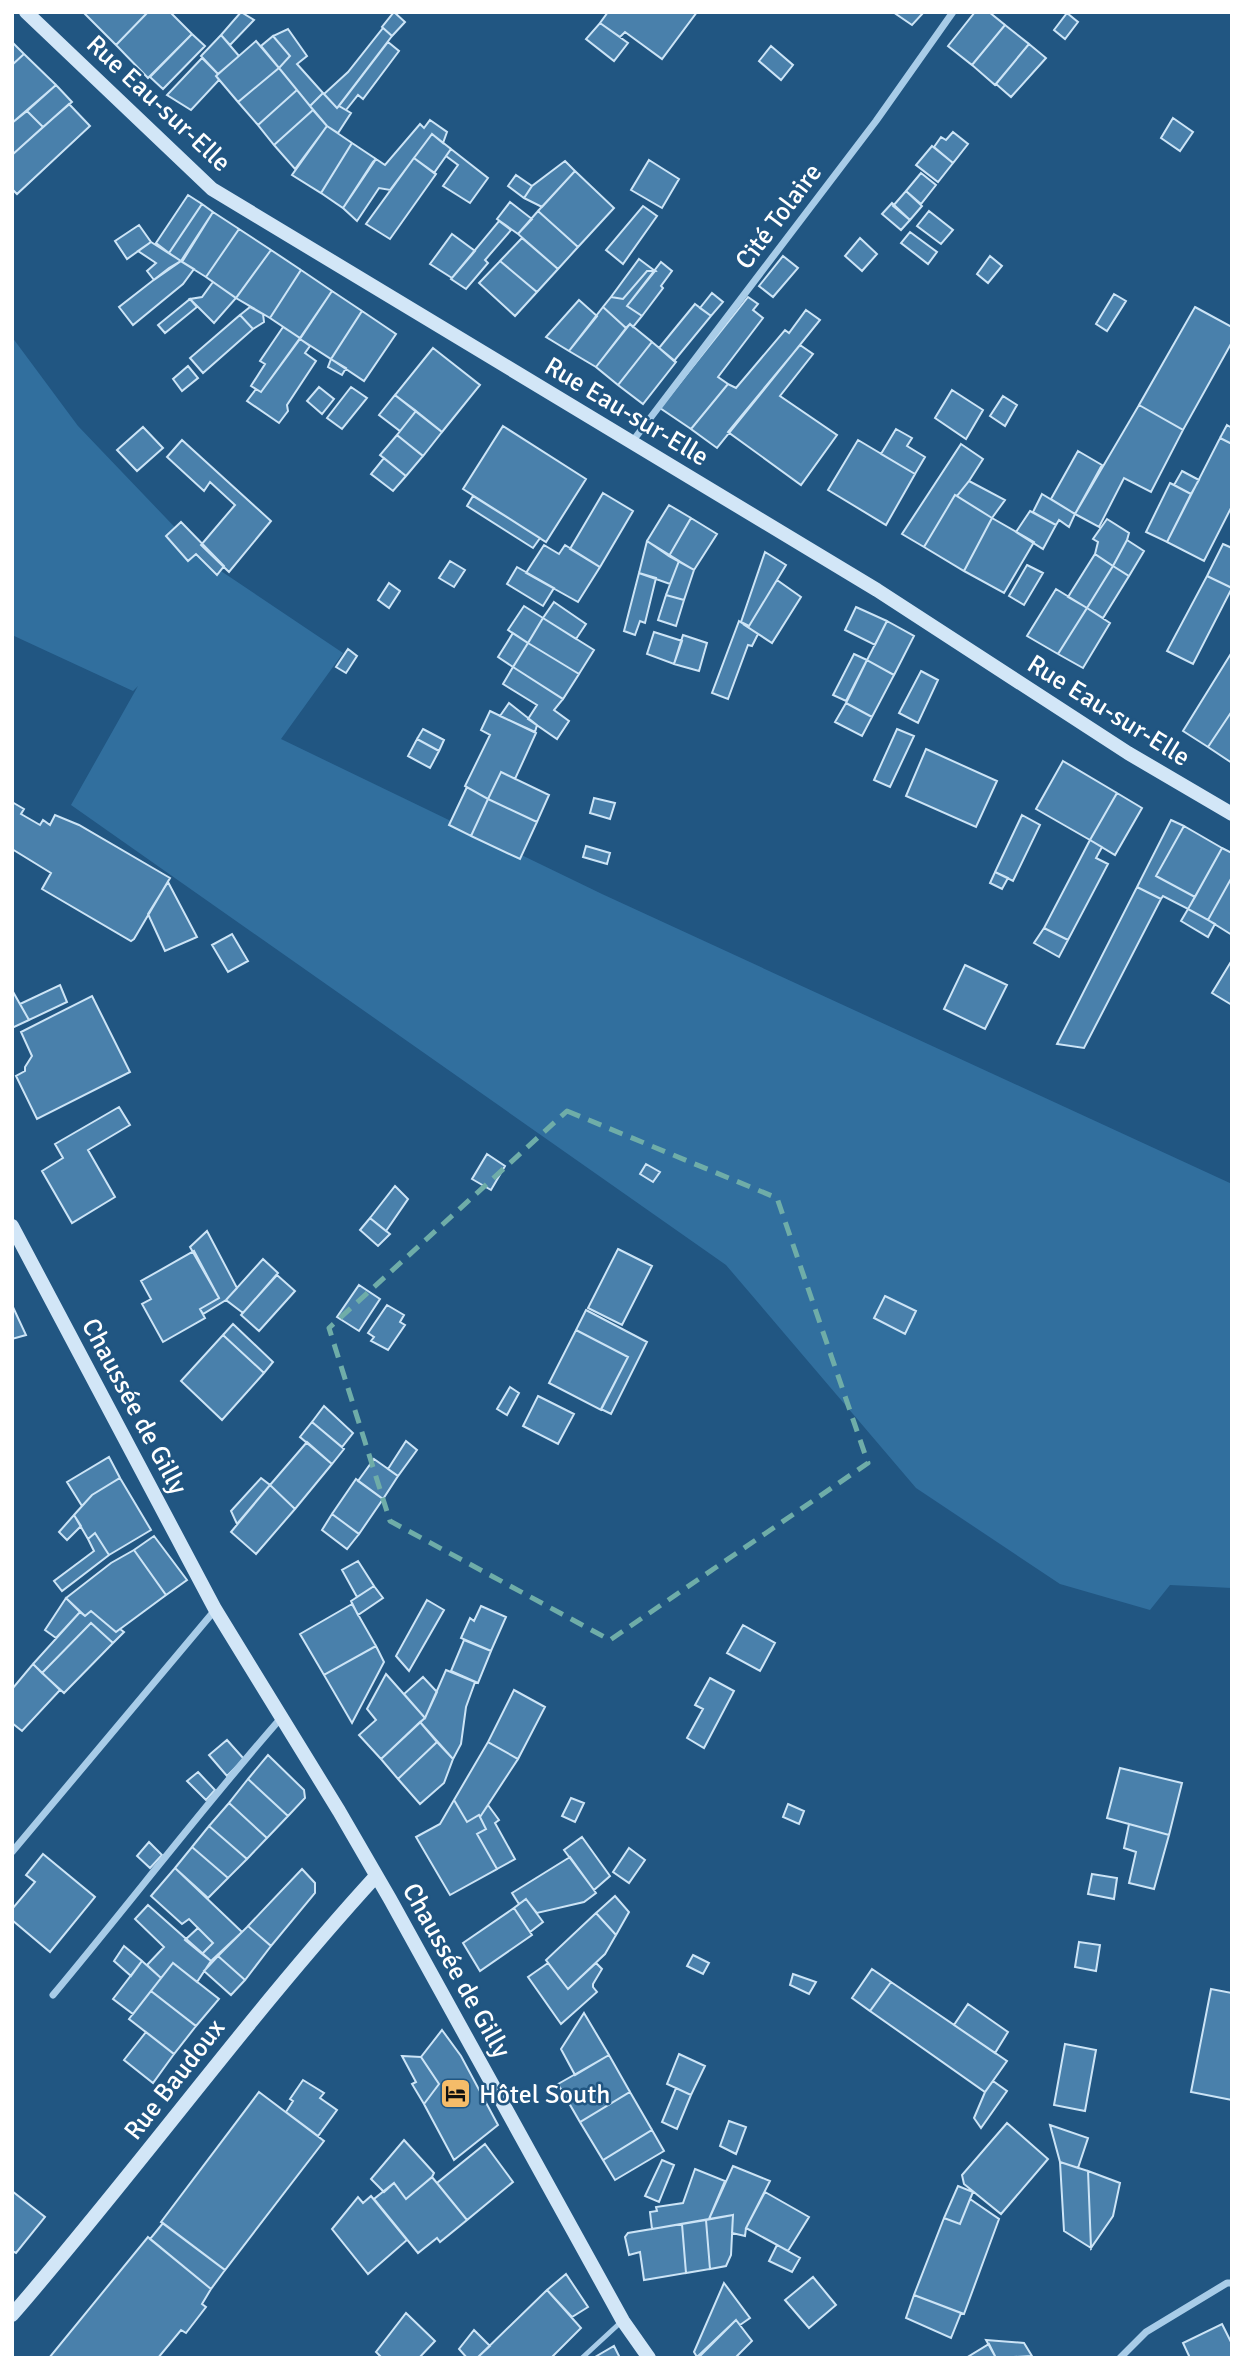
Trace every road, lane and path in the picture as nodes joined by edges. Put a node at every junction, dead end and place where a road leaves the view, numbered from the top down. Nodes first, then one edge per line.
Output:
1 (26, 12) edge
2 (953, 12) edge
3 (632, 442) junction
4 (1232, 814) edge
5 (12, 1226) edge
6 (215, 1609) junction
7 (281, 1718) junction
8 (12, 1852) edge
9 (376, 1876) junction
10 (53, 1995) dead end
11 (1232, 2283) edge
12 (12, 2315) edge
13 (623, 2321) junction
14 (582, 2358) edge
15 (649, 2358) edge
16 (1120, 2358) edge

1 - 3 street, Rue Eau-sur-Elle
2 - 3 street, Cité Tolaire
3 - 4 street, Rue Eau-sur-Elle
5 - 6 street, Chaussée de Gilly
6 - 7 street, Chaussée de Gilly
6 - 8 street
7 - 9 street, Chaussée de Gilly
7 - 10 street
9 - 12 street, Rue Baudoux
9 - 13 street, Chaussée de Gilly
11 - 16 street
13 - 14 lane
13 - 15 street, Chaussée de Gilly

